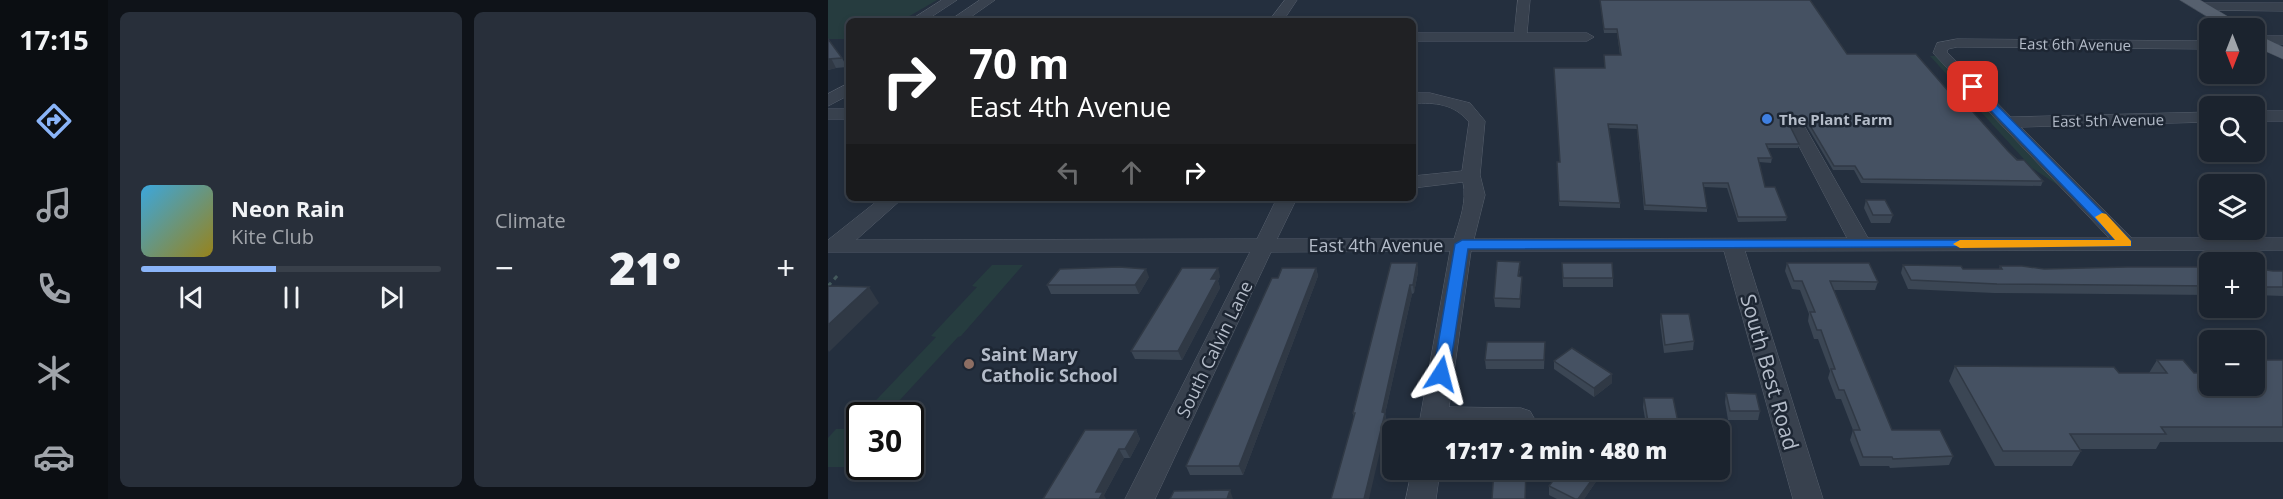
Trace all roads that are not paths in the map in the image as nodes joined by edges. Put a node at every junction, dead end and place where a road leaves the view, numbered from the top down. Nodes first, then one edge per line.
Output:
1 (951, 0) edge
2 (989, 0) edge
3 (1291, 0) edge
4 (1524, 0) edge
5 (2195, 4) edge
6 (2283, 7) edge
7 (921, 18) edge
8 (961, 18) edge
9 (1278, 18) edge
10 (2220, 18) edge
11 (1416, 37) edge
12 (1520, 37) junction
13 (1587, 37) dead end
14 (2199, 45) edge
15 (1416, 98) edge
16 (828, 114) edge
17 (846, 114) edge
18 (2265, 116) edge
19 (2283, 116) edge
20 (2199, 117) edge
21 (2006, 122) junction
22 (1797, 127) dead end
23 (1471, 176) junction
24 (1416, 182) edge
25 (889, 201) edge
26 (1286, 201) edge
27 (1462, 244) junction
28 (2126, 244) junction
29 (2283, 244) edge
30 (1733, 245) junction
31 (1861, 245) junction
32 (832, 246) edge
33 (1264, 246) junction
34 (1521, 418) dead end
35 (1434, 420) edge
36 (1492, 420) edge
37 (1424, 480) edge
38 (1140, 499) edge
39 (1421, 499) edge
40 (1808, 499) edge

1 - 7 street
2 - 8 street
3 - 9 street
4 - 12 street
5 - 6 street
5 - 10 main road
11 - 12 street
12 - 13 street
14 - 21 street, East 6th Avenue
15 - 23 street
16 - 17 street
18 - 19 street
20 - 21 street, East 5th Avenue
21 - 28 street
22 - 31 street
23 - 24 street
23 - 27 street
25 - 32 street
26 - 33 street, South Calvin Lane
27 - 30 street, East 4th Avenue
27 - 33 street, East 4th Avenue
27 - 35 street
28 - 29 street, East 4th Avenue
28 - 31 street, East 4th Avenue
30 - 31 street, East 4th Avenue
30 - 40 street, South Best Road
32 - 33 street, East 4th Avenue
33 - 38 street, South Calvin Lane
34 - 36 street
37 - 39 street

